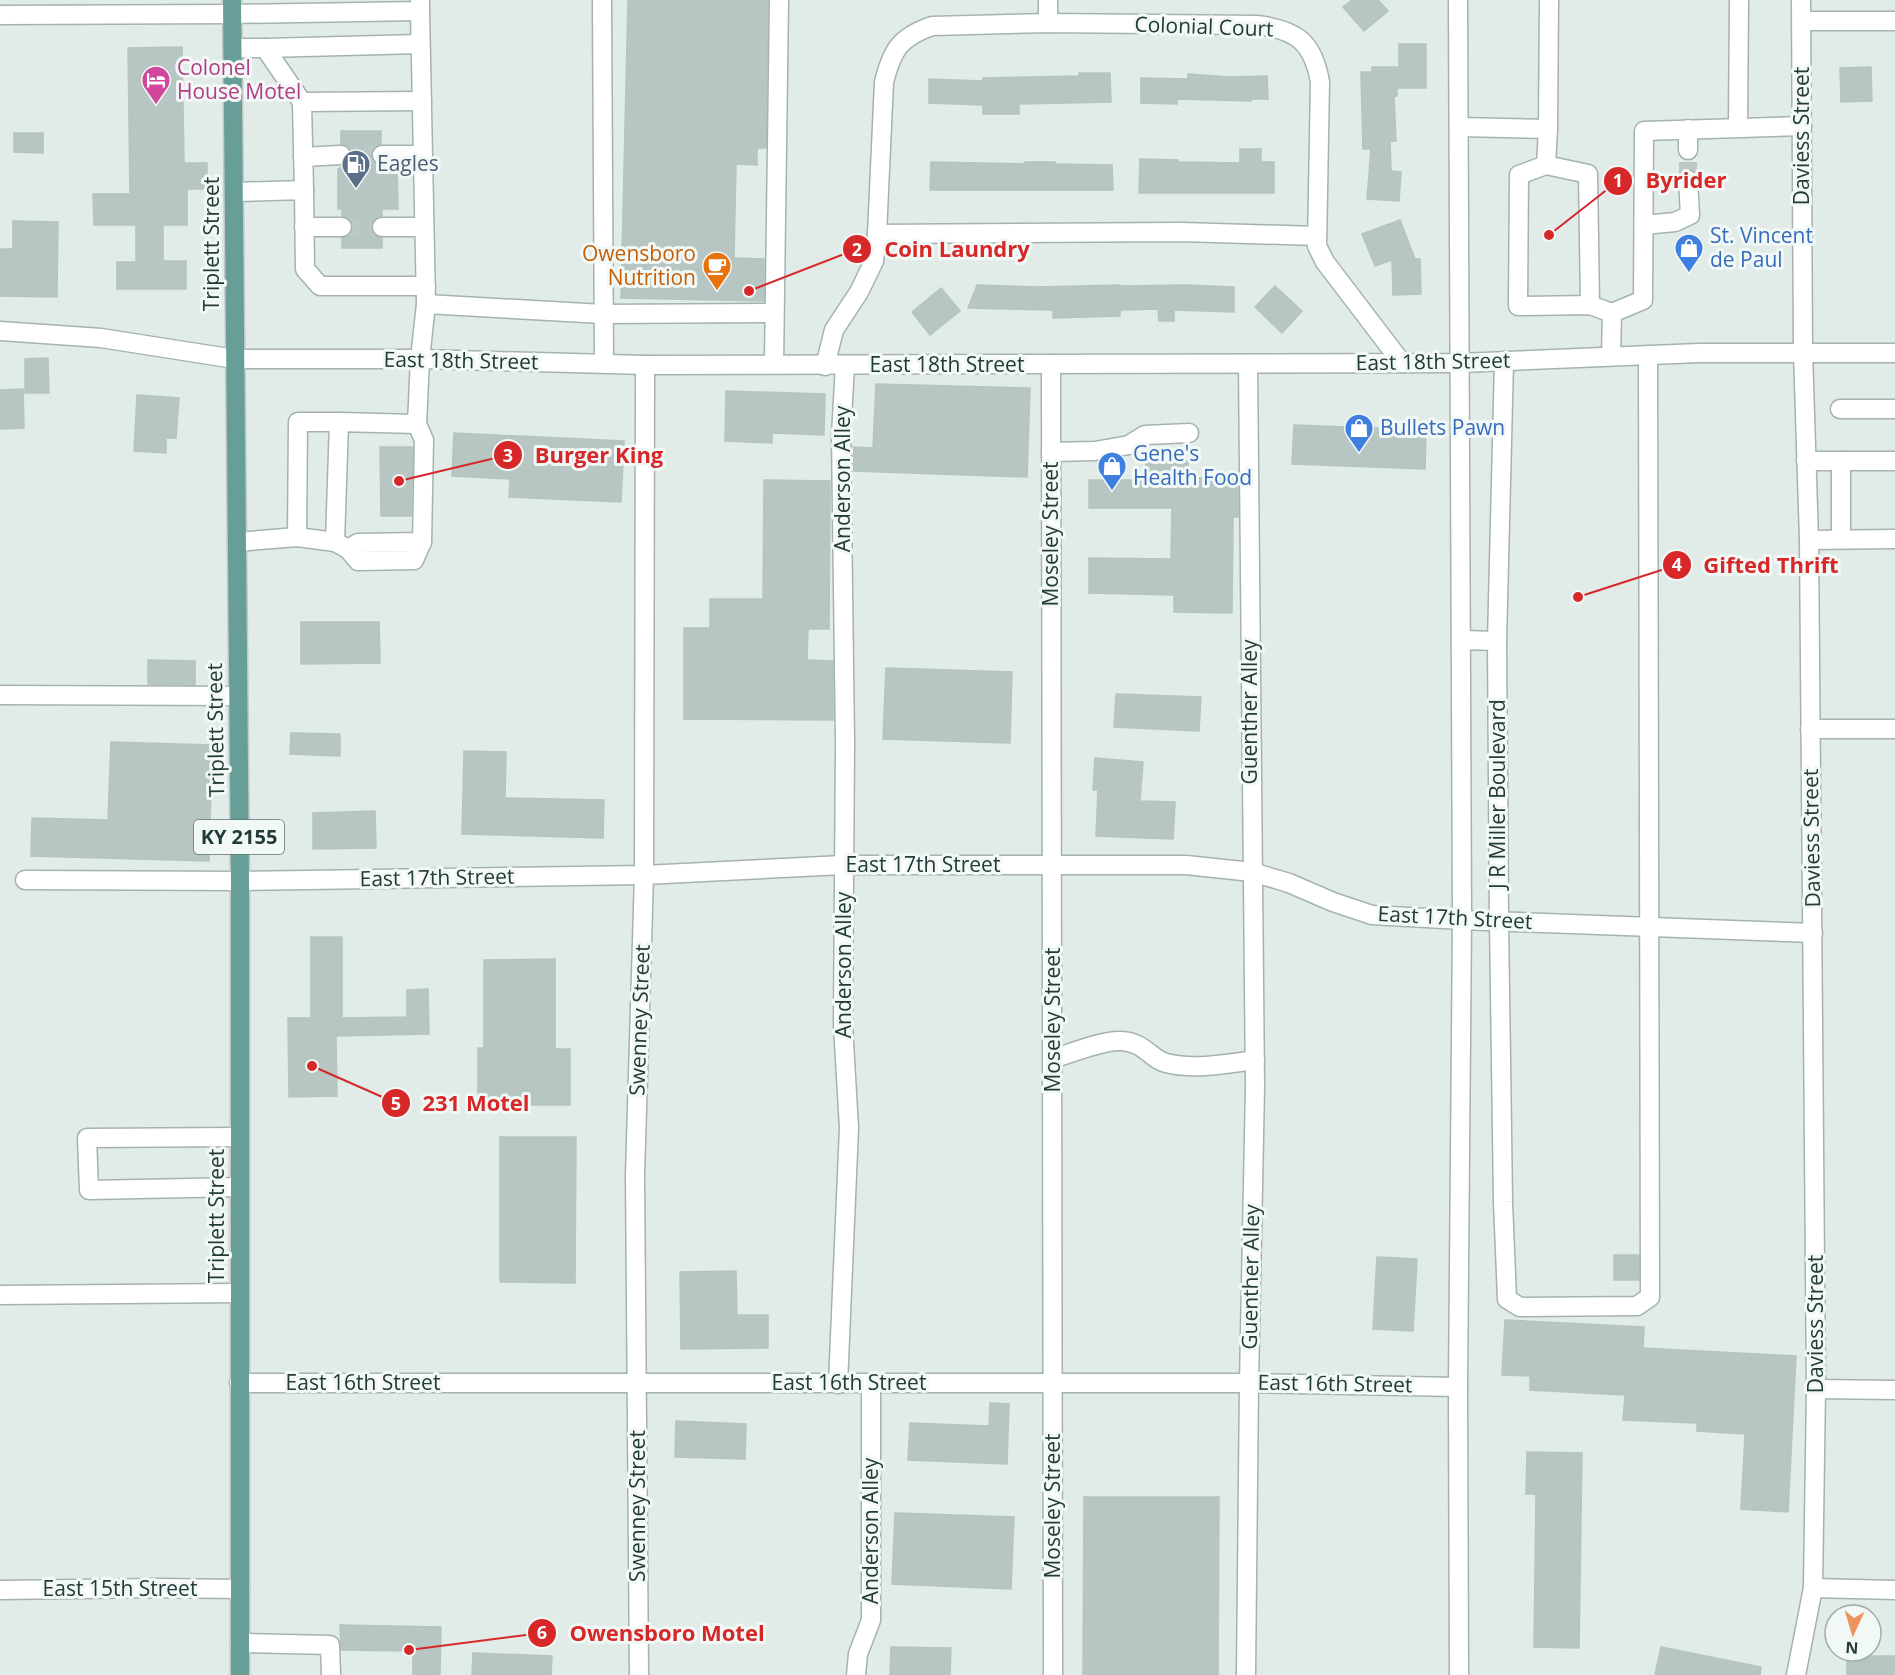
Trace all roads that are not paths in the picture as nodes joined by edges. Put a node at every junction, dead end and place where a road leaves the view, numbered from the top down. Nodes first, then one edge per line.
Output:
1 (602, 0) edge
2 (779, 0) edge
3 (1048, 0) edge
4 (1458, 0) edge
5 (1549, 0) edge
6 (1739, 0) edge
7 (1802, 0) edge
8 (420, 5) edge
9 (232, 7) edge
10 (0, 15) edge
11 (1802, 21) junction
12 (1895, 21) edge
13 (1048, 23) junction
14 (420, 44) junction
15 (234, 48) junction
16 (265, 48) junction
17 (422, 101) junction
18 (302, 102) junction
19 (1802, 126) junction
20 (1459, 127) junction
21 (1738, 127) junction
22 (1548, 129) junction
23 (1688, 129) junction
24 (1688, 150) tunnel mouth
25 (422, 154) junction
26 (382, 155) tunnel mouth
27 (341, 156) tunnel mouth
28 (303, 157) junction
29 (1546, 165) junction
30 (1688, 180) tunnel mouth
31 (304, 190) junction
32 (234, 192) junction
33 (1644, 225) junction
34 (304, 227) junction
35 (382, 227) tunnel mouth
36 (424, 227) junction
37 (342, 228) tunnel mouth
38 (877, 234) junction
39 (1317, 236) junction
40 (426, 295) junction
41 (1590, 305) junction
42 (774, 313) junction
43 (1612, 313) junction
44 (603, 314) junction
45 (0, 331) edge
46 (1803, 352) junction
47 (1895, 353) edge
48 (1648, 355) junction
49 (1611, 356) junction
50 (235, 359) junction
51 (420, 359) junction
52 (1504, 361) junction
53 (604, 363) junction
54 (1402, 363) junction
55 (1460, 363) junction
56 (774, 364) junction
57 (1051, 364) junction
58 (1248, 364) junction
59 (645, 365) junction
60 (845, 365) junction
61 (825, 366) junction
62 (1840, 409) dead end
63 (1895, 409) edge
64 (339, 422) junction
65 (417, 424) junction
66 (1189, 433) dead end
67 (1051, 452) junction
68 (1895, 460) edge
69 (1806, 461) junction
70 (1841, 461) junction
71 (297, 537) junction
72 (1841, 539) junction
73 (1895, 539) edge
74 (1809, 540) junction
75 (237, 542) junction
76 (342, 545) junction
77 (1462, 640) junction
78 (1497, 641) junction
79 (0, 695) edge
80 (238, 696) junction
81 (1810, 729) junction
82 (1895, 729) edge
83 (843, 865) junction
84 (1052, 865) junction
85 (1252, 872) junction
86 (644, 875) junction
87 (25, 880) dead end
88 (240, 881) junction
89 (1462, 920) junction
90 (1499, 921) junction
91 (1649, 927) junction
92 (1813, 933) junction
93 (1053, 1059) junction
94 (1255, 1060) junction
95 (239, 1137) junction
96 (239, 1187) junction
97 (239, 1293) junction
98 (0, 1295) edge
99 (1053, 1382) junction
100 (239, 1383) junction
101 (638, 1383) junction
102 (1249, 1383) junction
103 (838, 1384) junction
104 (871, 1384) junction
105 (1458, 1387) junction
106 (1816, 1389) junction
107 (1895, 1390) edge
108 (1813, 1588) junction
109 (240, 1589) junction
110 (0, 1590) edge
111 (1895, 1590) edge
112 (240, 1643) junction
113 (240, 1675) edge
114 (331, 1675) edge
115 (639, 1675) edge
116 (856, 1675) edge
117 (1053, 1675) edge
118 (1246, 1675) edge
119 (1459, 1675) edge
120 (1796, 1675) edge

1 - 44 street
2 - 42 street
3 - 13 street
4 - 20 street
5 - 22 street
6 - 21 street
7 - 11 street, Daviess Street
8 - 9 street
8 - 14 street
9 - 10 street
9 - 15 main road, Triplett Street / KY 2155
11 - 12 street
11 - 19 street, Daviess Street
13 - 38 street, Colonial Court
13 - 39 street, Colonial Court
14 - 16 street
14 - 17 street
15 - 16 street
15 - 32 main road, Triplett Street / KY 2155
16 - 18 street
17 - 18 street
17 - 25 street
18 - 28 street
19 - 21 street
19 - 46 street, Daviess Street
20 - 22 street
20 - 55 street
21 - 23 street
22 - 29 street
23 - 24 street
23 - 33 street
25 - 26 street
25 - 36 street
27 - 28 street
28 - 31 street
29 - 41 street
29 - 41 street
30 - 33 street
31 - 32 street
31 - 34 street
32 - 50 main road, Triplett Street / KY 2155
33 - 43 street
34 - 37 street
34 - 40 street
35 - 36 street
36 - 40 street
38 - 39 street
38 - 61 street, Colonial Court
39 - 54 street, Colonial Court
40 - 44 street
40 - 51 street
41 - 43 street
42 - 44 street
42 - 56 street
43 - 49 street
44 - 53 street
45 - 50 street, East 18th Street
46 - 47 street, East 18th Street
46 - 48 street, East 18th Street
46 - 69 street, Daviess Street
48 - 49 street, East 18th Street
48 - 91 street
49 - 52 street, East 18th Street
50 - 51 street, East 18th Street
50 - 75 main road, Triplett Street / KY 2155
51 - 53 street, East 18th Street
51 - 65 street
52 - 55 street, East 18th Street
52 - 78 street, J R Miller Boulevard
53 - 59 street, East 18th Street
54 - 55 street, East 18th Street
54 - 58 street, East 18th Street
55 - 77 street
56 - 59 street, East 18th Street
56 - 61 street, East 18th Street
57 - 58 street, East 18th Street
57 - 60 street, East 18th Street
57 - 67 street, Moseley Street
58 - 85 street, Guenther Alley
59 - 86 street, Swenney Street
60 - 61 street, East 18th Street
60 - 83 street, Anderson Alley
62 - 63 street
64 - 65 street
64 - 71 street
64 - 76 street
65 - 76 street
66 - 67 street
67 - 84 street, Moseley Street
68 - 70 street
69 - 70 street
69 - 74 street, Daviess Street
70 - 72 street
71 - 75 street
71 - 76 street
72 - 73 street
72 - 74 street
74 - 81 street, Daviess Street
75 - 80 main road, Triplett Street / KY 2155
77 - 78 street
77 - 89 street
78 - 90 street, J R Miller Boulevard
79 - 80 street
80 - 88 main road, Triplett Street / KY 2155
81 - 82 street
81 - 92 street, Daviess Street
83 - 84 street, East 17th Street
83 - 86 street, East 17th Street
83 - 103 street, Anderson Alley
84 - 85 street, East 17th Street
84 - 93 street, Moseley Street
85 - 89 street, East 17th Street
85 - 94 street, Guenther Alley
86 - 88 street, East 17th Street
86 - 101 street, Swenney Street
87 - 88 street, East 17th Street
88 - 95 main road, Triplett Street / KY 2155
89 - 90 street, East 17th Street
89 - 105 street
90 - 91 street, East 17th Street
90 - 91 street, J R Miller Boulevard
91 - 92 street, East 17th Street
92 - 106 street, Daviess Street
93 - 94 street
93 - 99 street, Moseley Street
94 - 102 street, Guenther Alley
95 - 96 main road, Triplett Street / KY 2155
95 - 96 street
96 - 97 main road, Triplett Street / KY 2155
97 - 98 street
97 - 100 main road, Triplett Street / KY 2155
99 - 102 street, East 16th Street
99 - 104 street, East 16th Street
99 - 117 street, Moseley Street
100 - 101 street, East 16th Street
100 - 109 main road, Triplett Street / KY 2155
101 - 103 street, East 16th Street
101 - 115 street, Swenney Street
102 - 105 street, East 16th Street
102 - 118 street, Guenther Alley
103 - 104 street, East 16th Street
104 - 116 street, Anderson Alley
105 - 119 street
106 - 107 street
106 - 108 street, Daviess Street
108 - 111 street
108 - 120 street, Daviess Street
109 - 110 street, East 15th Street
109 - 112 main road, Triplett Street / KY 2155
112 - 113 main road, Triplett Street / KY 2155
112 - 114 street

